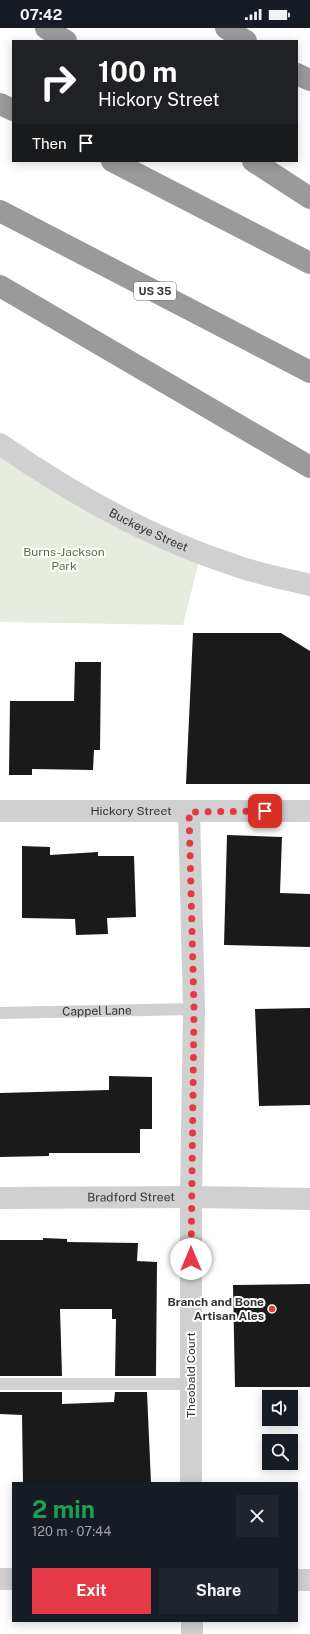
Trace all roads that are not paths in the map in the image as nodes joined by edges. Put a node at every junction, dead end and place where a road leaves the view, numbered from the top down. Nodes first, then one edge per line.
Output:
1 (46, 28) edge
2 (226, 28) edge
3 (64, 40) edge
4 (244, 40) edge
5 (298, 74) edge
6 (310, 80) edge
7 (0, 104) edge
8 (12, 110) edge
9 (114, 162) edge
10 (255, 162) edge
11 (310, 198) edge
12 (0, 211) edge
13 (310, 263) edge
14 (0, 286) edge
15 (310, 372) edge
16 (0, 444) edge
17 (307, 466) edge
18 (310, 585) edge
19 (0, 811) edge
20 (310, 811) edge
21 (189, 812) junction
22 (194, 1009) junction
23 (0, 1013) edge
24 (191, 1197) junction
25 (0, 1198) edge
26 (310, 1199) edge
27 (0, 1384) edge
28 (191, 1384) junction
29 (191, 1482) edge
30 (0, 1579) edge
31 (12, 1579) edge
32 (298, 1580) edge
33 (310, 1580) edge
34 (192, 1622) edge
35 (192, 1634) edge

1 - 3 highway
2 - 4 highway
5 - 6 highway
7 - 8 highway
9 - 13 highway
10 - 11 highway
12 - 15 highway, US 35
14 - 17 highway
16 - 18 street, Buckeye Street
19 - 21 street, Hickory Street
20 - 21 street, Hickory Street
21 - 22 street, Theobald Court
22 - 23 lane, Cappel Lane
22 - 24 street, Theobald Court
24 - 25 street, Bradford Street
24 - 26 street, Bradford Street
24 - 28 street, Theobald Court
27 - 28 lane
28 - 29 street, Theobald Court
30 - 31 street
32 - 33 street
34 - 35 street

